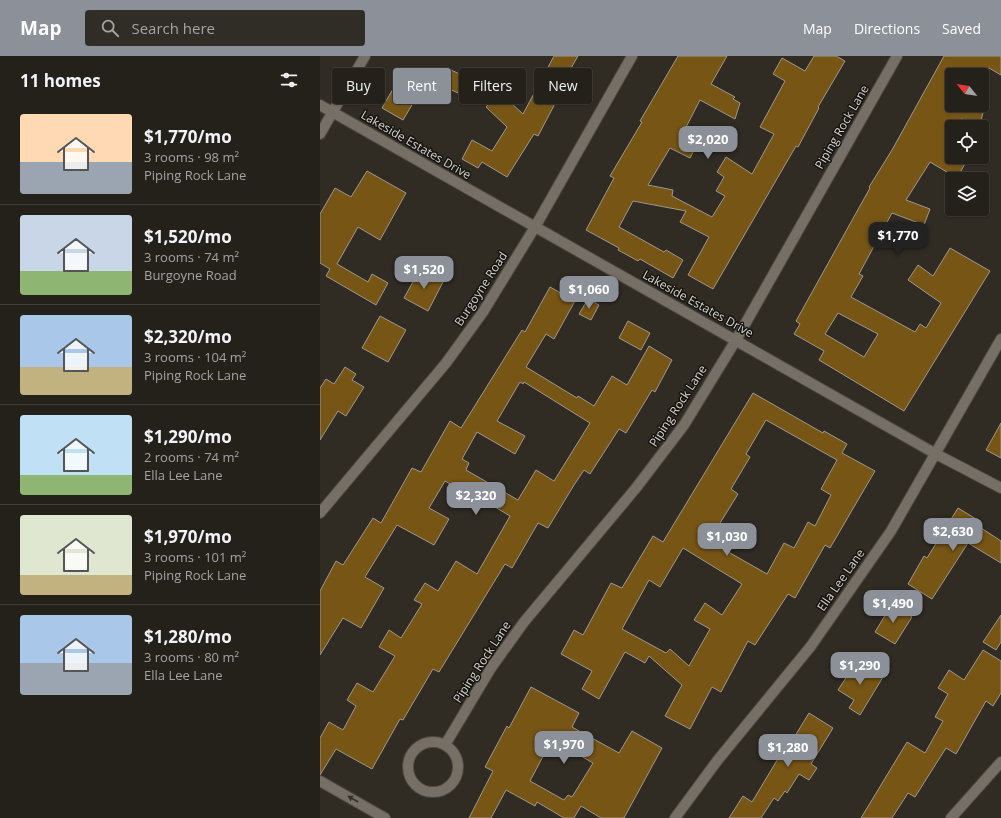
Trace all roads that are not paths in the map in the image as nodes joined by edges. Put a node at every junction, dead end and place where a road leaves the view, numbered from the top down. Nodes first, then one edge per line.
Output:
1 (365, 56) edge
2 (632, 56) edge
3 (897, 56) edge
4 (320, 105) edge
5 (333, 112) junction
6 (320, 134) edge
7 (535, 227) junction
8 (1001, 339) edge
9 (736, 340) junction
10 (936, 454) junction
11 (1001, 488) edge
12 (320, 513) edge
13 (445, 745) junction
14 (1001, 762) edge
15 (320, 781) edge
16 (385, 818) edge
17 (675, 818) edge
18 (950, 818) edge

1 - 5 street
2 - 7 street, Burgoyne Road
3 - 9 street, Piping Rock Lane
4 - 5 street, Lakeside Estates Drive
5 - 6 street
5 - 7 street, Lakeside Estates Drive
7 - 9 street, Lakeside Estates Drive
7 - 12 street, Burgoyne Road
8 - 10 street, Ella Lee Lane
9 - 10 street, Lakeside Estates Drive
9 - 13 street, Piping Rock Lane
10 - 11 street, Lakeside Estates Drive
10 - 17 street, Ella Lee Lane
13 - 13 street
14 - 18 street
16 -> 15 street

